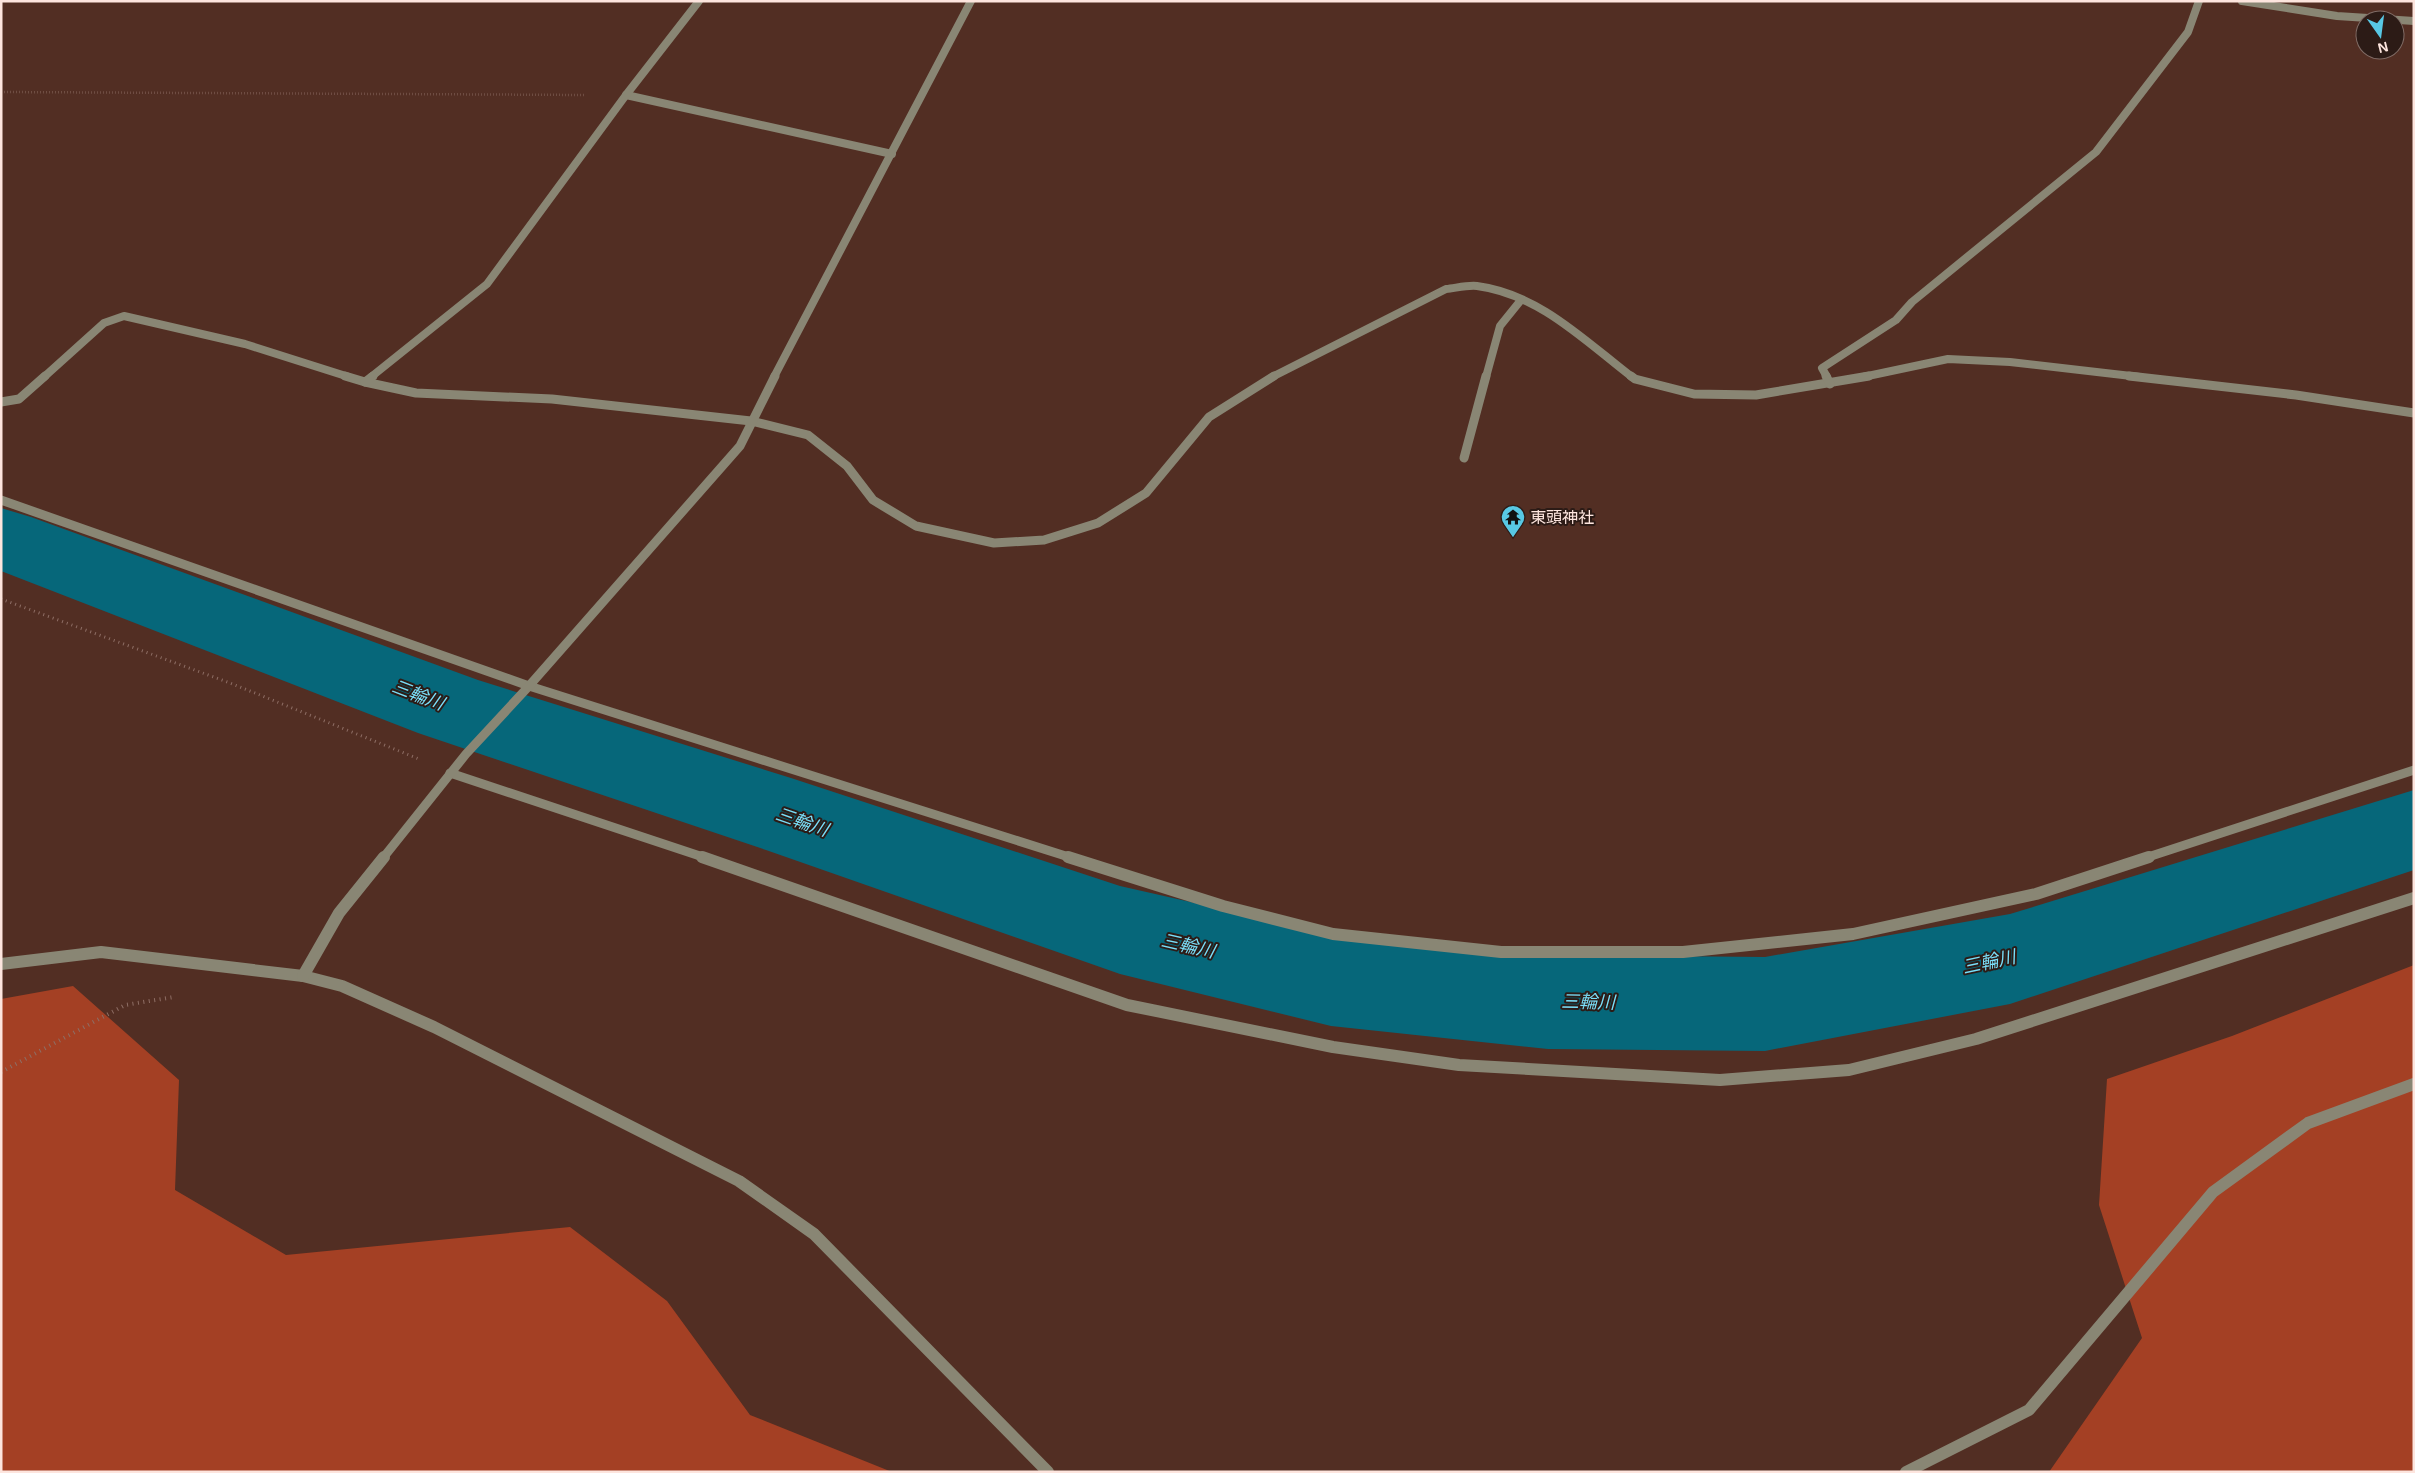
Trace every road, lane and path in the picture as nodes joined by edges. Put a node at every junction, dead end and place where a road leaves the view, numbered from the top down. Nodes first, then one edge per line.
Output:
1 (698, 1) edge
2 (971, 1) edge
3 (2198, 1) edge
4 (2242, 1) edge
5 (2414, 20) edge
6 (1, 92) edge
7 (626, 96) junction
8 (892, 154) junction
9 (1521, 300) junction
10 (365, 382) junction
11 (1830, 384) junction
12 (1, 402) edge
13 (2414, 413) edge
14 (751, 421) junction
15 (1464, 458) dead end
16 (1, 500) edge
17 (1, 600) edge
18 (529, 686) junction
19 (2414, 770) edge
20 (450, 773) junction
21 (2414, 898) edge
22 (1, 964) edge
23 (303, 976) junction
24 (182, 996) dead end
25 (1, 1072) edge
26 (2414, 1084) edge
27 (1048, 1472) edge
28 (1906, 1472) edge

1 - 7 street
2 - 8 street
3 - 11 street
4 - 5 street
6 - 7 path
7 - 8 street
7 - 10 street
8 - 14 street
9 - 11 street
9 - 14 street
9 - 15 street
10 - 12 street
10 - 14 street
11 - 13 street
14 - 18 street
16 - 18 street
17 - 20 path
18 - 19 street
18 - 20 street
20 - 21 street
20 - 23 street
22 - 23 street
23 - 27 street
24 - 25 path
26 - 28 street

